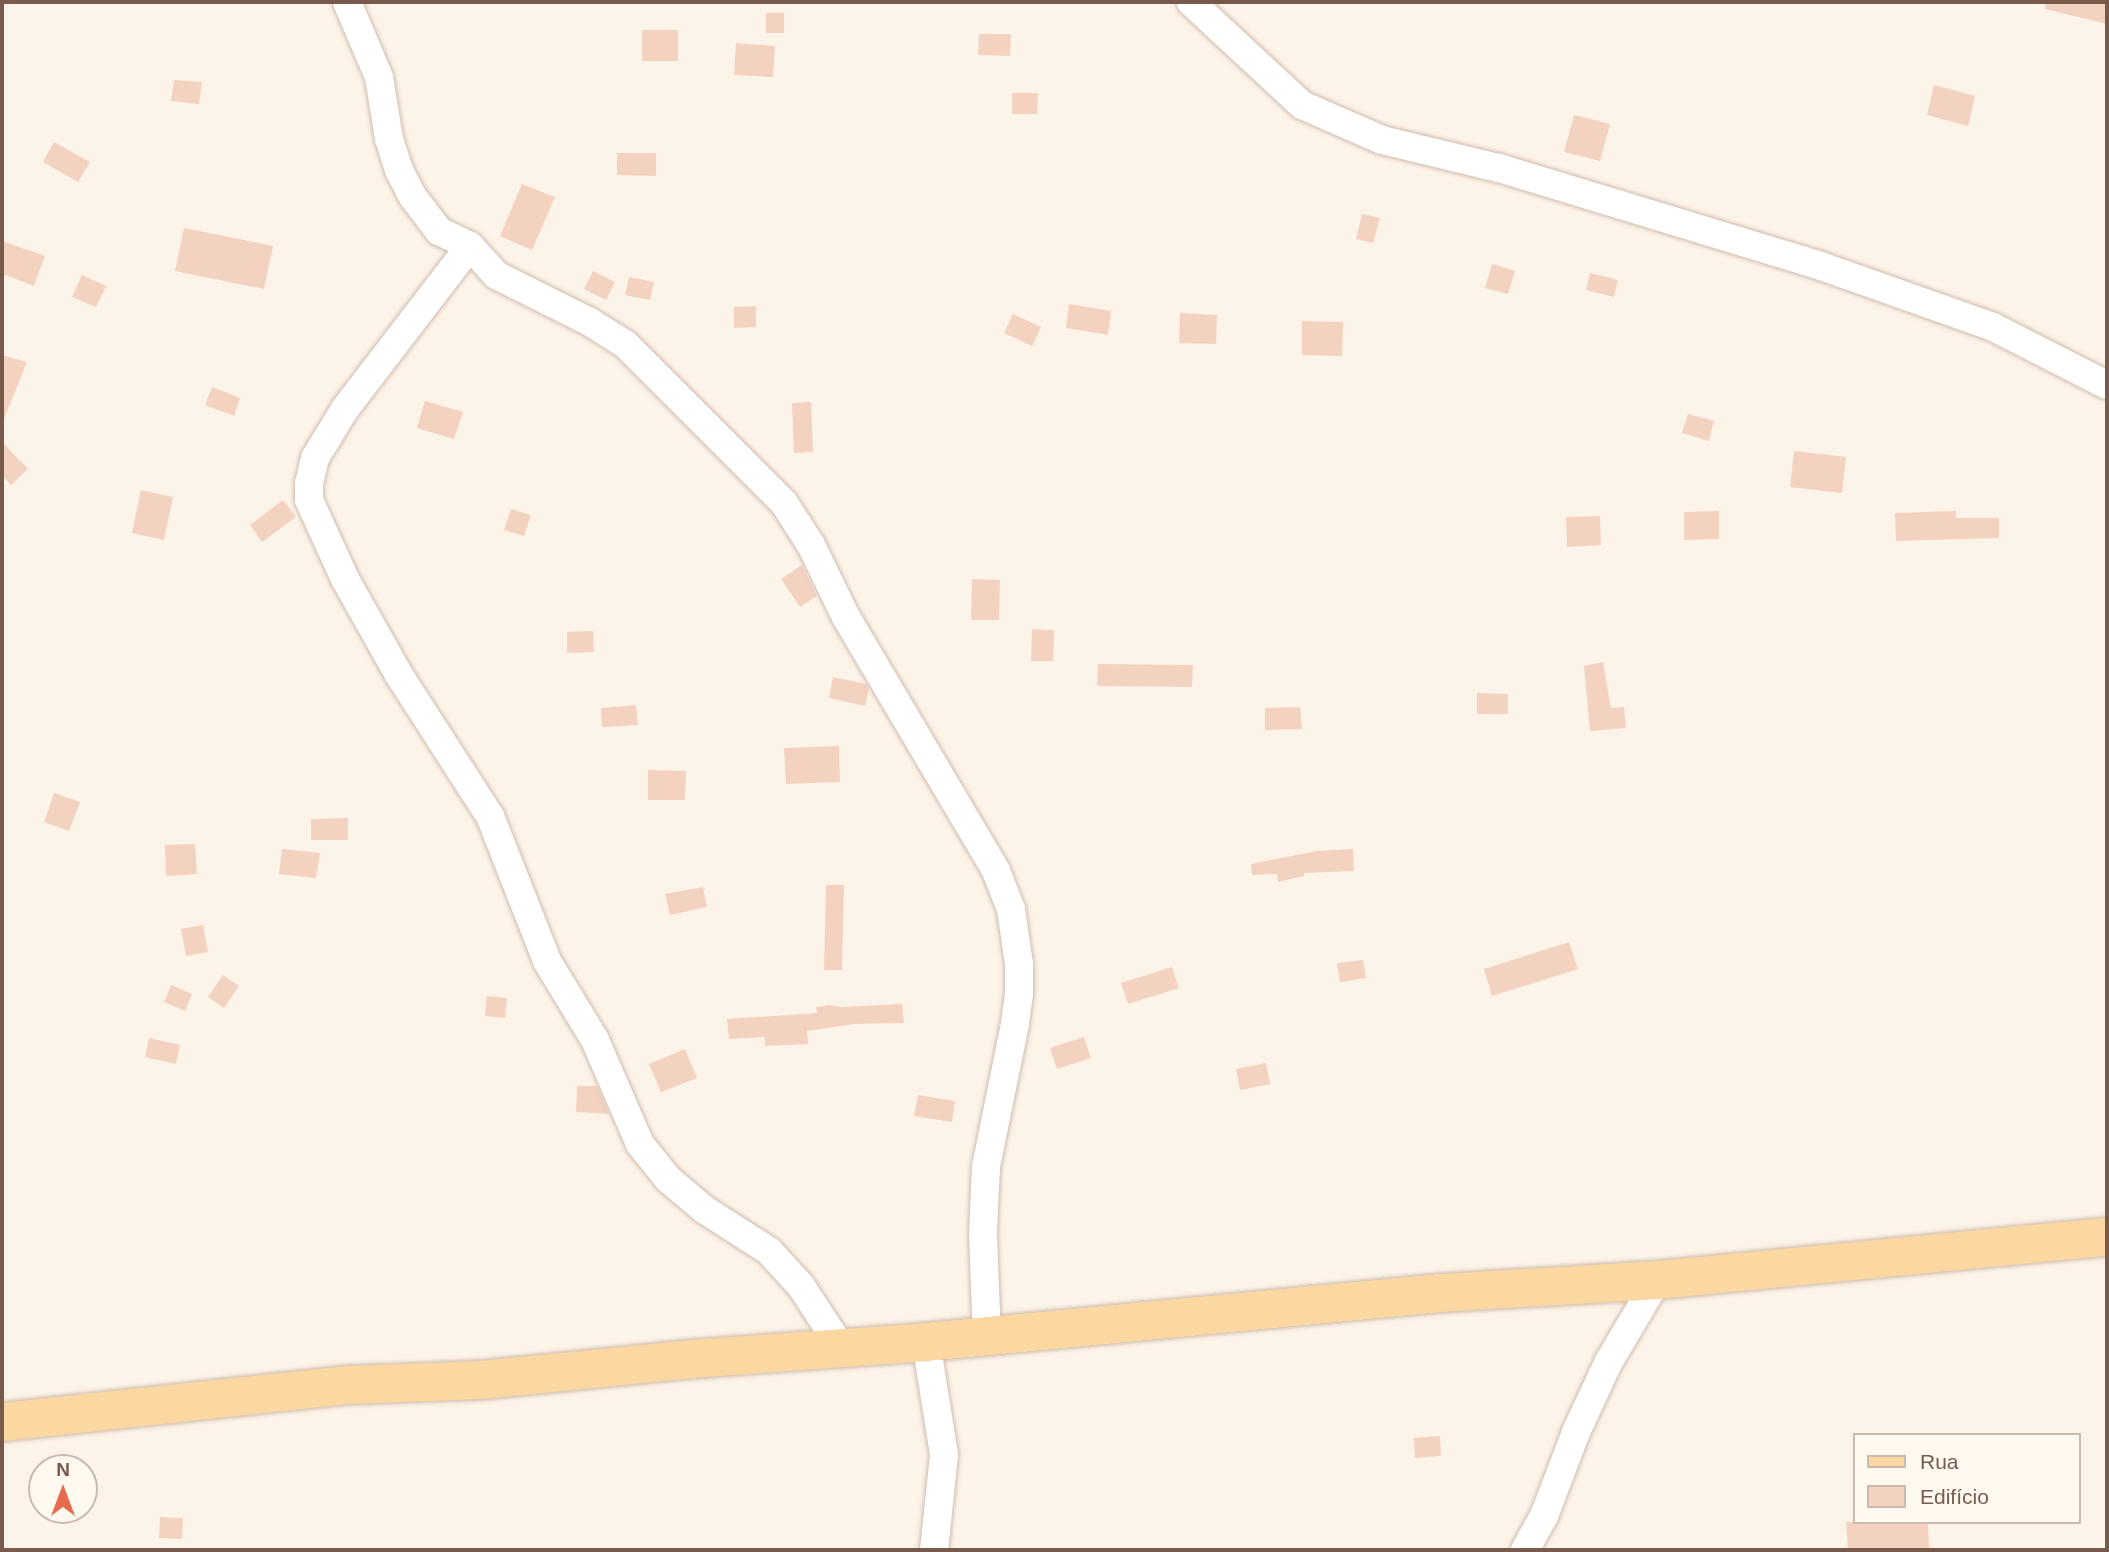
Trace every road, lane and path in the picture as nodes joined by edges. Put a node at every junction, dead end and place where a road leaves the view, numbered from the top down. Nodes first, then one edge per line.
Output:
1 (347, 2) edge
2 (1191, 2) edge
3 (470, 246) junction
4 (2107, 384) edge
5 (2107, 1237) edge
6 (1657, 1280) junction
7 (987, 1336) junction
8 (926, 1342) junction
9 (842, 1349) junction
10 (2, 1422) edge
11 (934, 1550) edge
12 (1525, 1550) edge

1 - 3 street
2 - 4 street
3 - 7 street
3 - 9 street
5 - 6 main road
6 - 7 main road
6 - 12 street
7 - 8 main road
8 - 9 main road
8 - 11 street
9 - 10 main road

